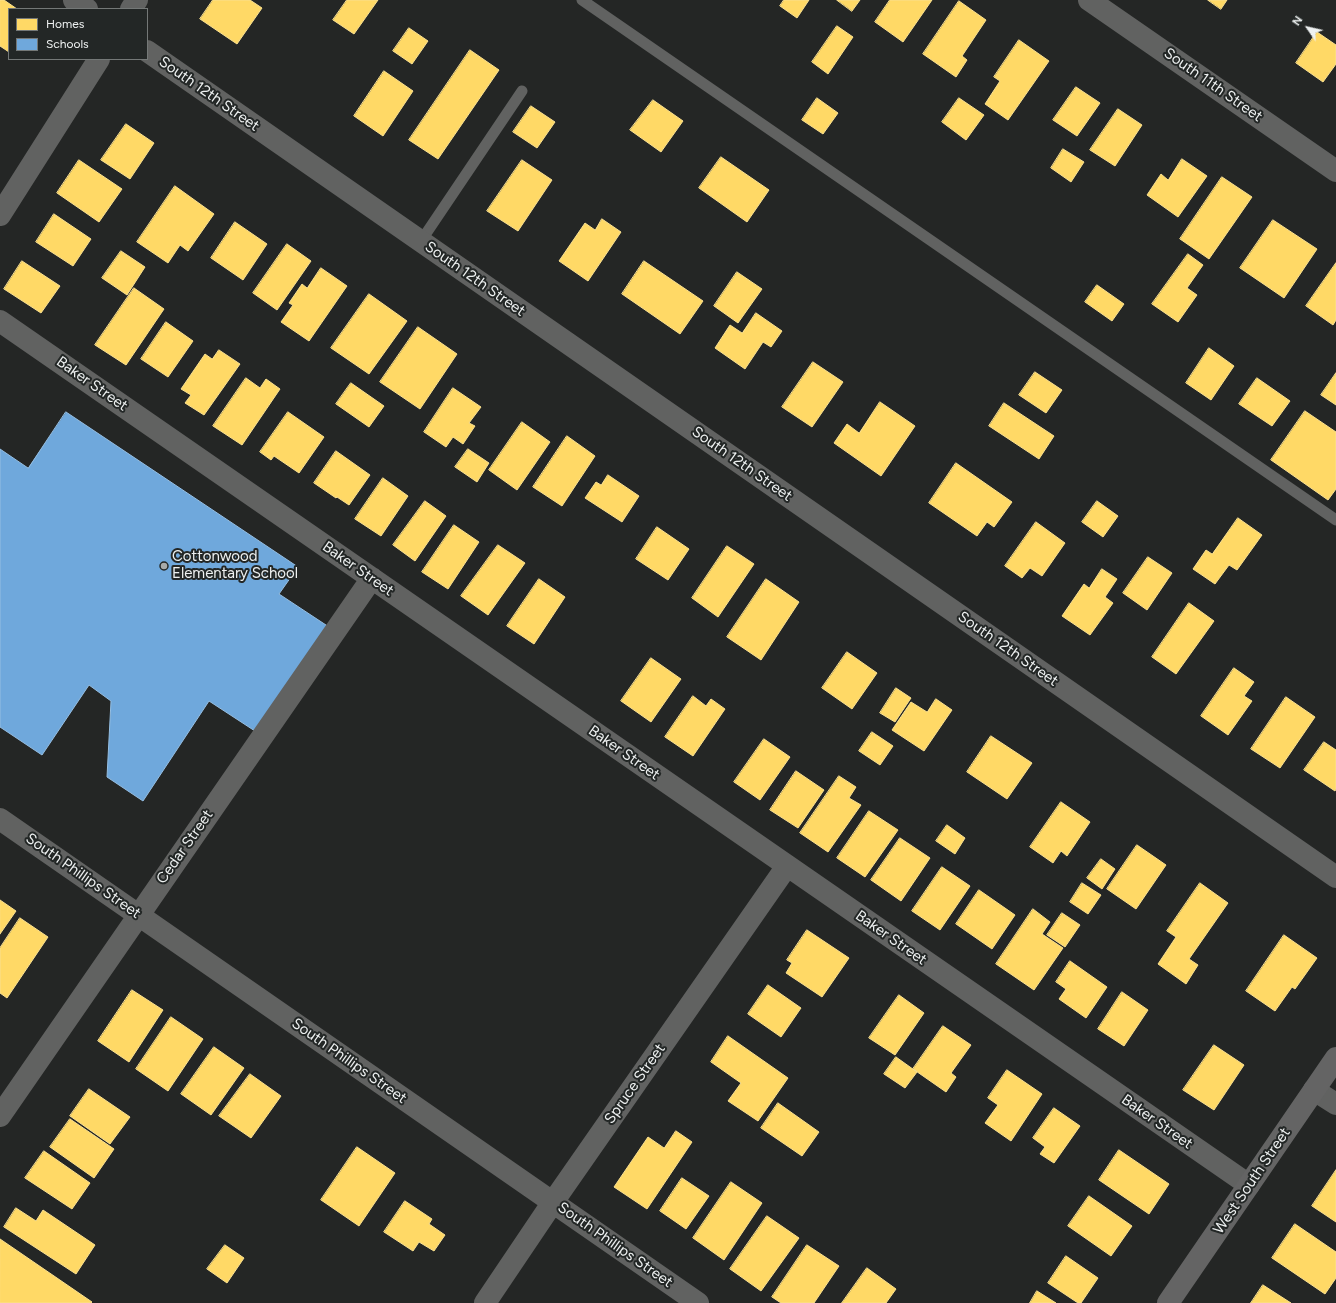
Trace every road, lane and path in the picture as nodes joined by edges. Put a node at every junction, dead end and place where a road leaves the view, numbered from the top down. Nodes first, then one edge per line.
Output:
1 (74, 0) edge
2 (582, 0) edge
3 (1089, 0) edge
4 (86, 8) edge
5 (148, 52) edge
6 (98, 60) edge
7 (522, 91) dead end
8 (1336, 171) edge
9 (0, 215) edge
10 (421, 241) junction
11 (0, 321) edge
12 (1336, 520) edge
13 (372, 578) junction
14 (0, 819) edge
15 (787, 866) junction
16 (1336, 877) edge
17 (138, 915) junction
18 (1336, 1058) edge
19 (1314, 1090) junction
20 (1336, 1104) edge
21 (0, 1116) edge
22 (1249, 1185) junction
23 (553, 1202) junction
24 (485, 1303) edge
25 (698, 1303) edge
26 (1168, 1303) edge

1 - 4 street
2 - 12 lane
3 - 8 street, South 11th Street
5 - 10 street, South 12th Street
6 - 9 street
7 - 10 lane
10 - 16 street, South 12th Street
11 - 13 street, Baker Street
13 - 15 street, Baker Street
13 - 17 street, Cedar Street
14 - 17 street, South Phillips Street
15 - 22 street, Baker Street
15 - 23 street, Spruce Street
17 - 21 street, Cedar Street
17 - 23 street, South Phillips Street
18 - 19 street, West South Street
19 - 20 street
19 - 22 street, West South Street
22 - 26 street, West South Street
23 - 24 street, Spruce Street
23 - 25 street, South Phillips Street

